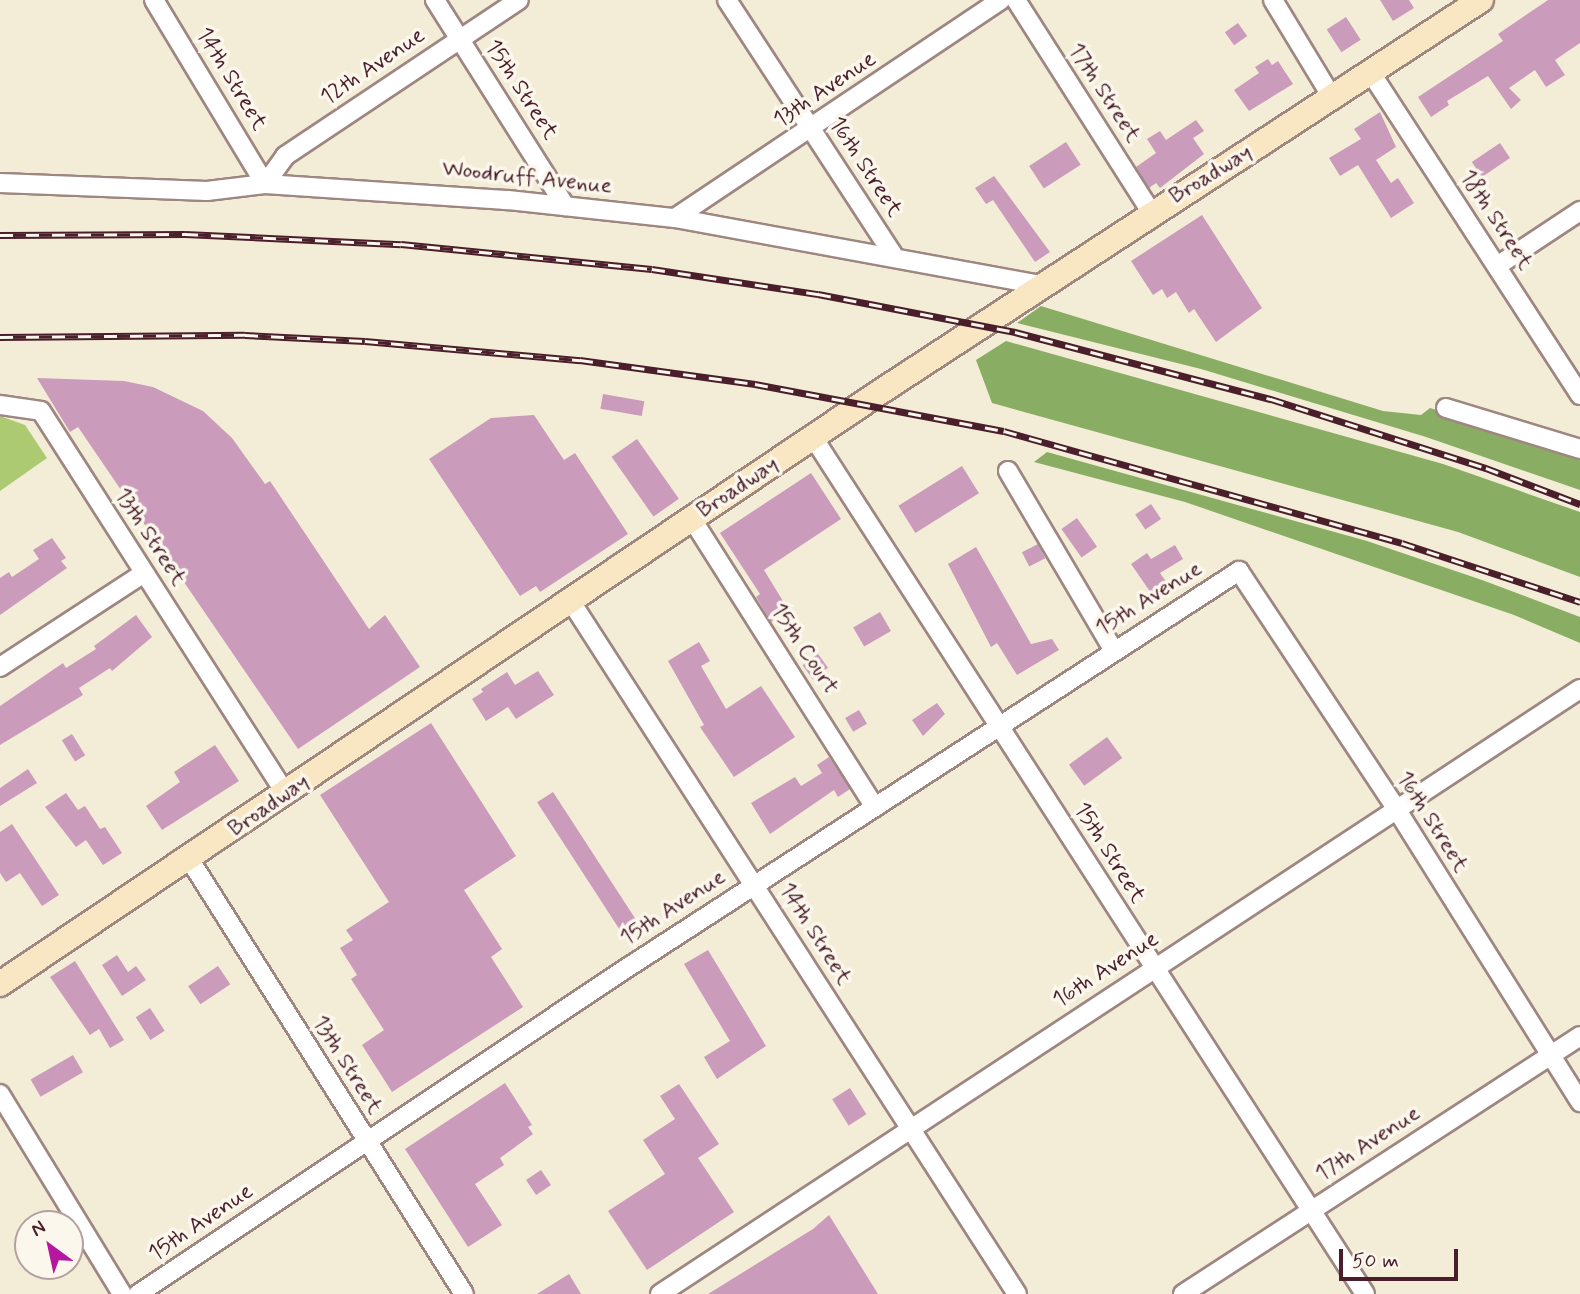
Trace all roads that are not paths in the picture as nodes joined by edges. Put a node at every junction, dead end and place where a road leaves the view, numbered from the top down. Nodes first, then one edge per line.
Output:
1 (154, 0) edge
2 (435, 0) edge
3 (519, 0) edge
4 (727, 0) edge
5 (1001, 0) edge
6 (1016, 0) edge
7 (1273, 0) edge
8 (1481, 0) edge
9 (459, 38) junction
10 (1371, 73) junction
11 (1333, 99) junction
12 (812, 129) junction
13 (0, 183) edge
14 (265, 184) junction
15 (565, 206) junction
16 (1580, 211) edge
17 (1152, 212) junction
18 (675, 218) junction
19 (893, 255) junction
20 (1497, 266) junction
21 (1044, 286) junction
22 (1580, 395) edge
23 (0, 405) edge
24 (1446, 408) dead end
25 (813, 437) junction
26 (1580, 449) edge
27 (1008, 471) dead end
28 (692, 519) junction
29 (1239, 571) joint
30 (144, 573) junction
31 (570, 600) junction
32 (1114, 651) junction
33 (0, 667) edge
34 (1580, 689) edge
35 (996, 725) junction
36 (286, 794) junction
37 (874, 806) junction
38 (1397, 810) junction
39 (190, 860) junction
40 (756, 884) junction
41 (1152, 969) junction
42 (3, 975) edge
43 (1580, 1036) edge
44 (1551, 1055) junction
45 (0, 1094) edge
46 (1580, 1102) edge
47 (912, 1128) junction
48 (366, 1142) junction
49 (1308, 1212) junction
50 (122, 1294) edge
51 (138, 1294) edge
52 (464, 1294) edge
53 (660, 1294) edge
54 (1017, 1294) edge
55 (1183, 1294) edge
56 (1365, 1294) edge

1 - 14 street, 14th Street
2 - 9 street, 15th Street
3 - 9 street, 12th Avenue
4 - 12 street, 16th Street
5 - 12 street, 13th Avenue
6 - 17 street, 17th Street
7 - 11 street
8 - 10 main road, Broadway
9 - 14 street, 12th Avenue
9 - 15 street, 15th Street
10 - 11 main road, Broadway
10 - 20 street, 18th Street
11 - 17 main road, Broadway
12 - 18 street, 13th Avenue
12 - 19 street, 16th Street
13 - 14 street, Woodruff Avenue
14 - 15 street, Woodruff Avenue
15 - 18 street, Woodruff Avenue
16 - 20 street
17 - 21 main road, Broadway
18 - 19 street, Woodruff Avenue
19 - 21 street, Woodruff Avenue
20 - 22 street, 18th Street
21 - 25 main road, Broadway
23 - 30 street, 13th Street
24 - 26 street
25 - 28 main road, Broadway
25 - 35 street, 15th Street
27 - 32 street
28 - 31 main road, Broadway
28 - 37 street, 15th Court
29 - 32 street, 15th Avenue
29 - 38 street, 16th Street
30 - 33 street
30 - 36 street, 13th Street
31 - 36 main road, Broadway
31 - 40 street, 14th Street
32 - 35 street, 15th Avenue
34 - 38 street, 16th Avenue
35 - 37 street, 15th Avenue
35 - 41 street, 15th Street
36 - 39 main road, Broadway
37 - 40 street, 15th Avenue
38 - 41 street, 16th Avenue
38 - 44 street, 16th Street
39 - 42 main road, Broadway
39 - 48 street, 13th Street
40 - 47 street, 14th Street
40 - 48 street, 15th Avenue
41 - 47 street, 16th Avenue
41 - 49 street, 15th Street
43 - 44 street, 17th Avenue
44 - 46 street, 16th Street
44 - 49 street, 17th Avenue
45 - 50 street
47 - 53 street, 16th Avenue
47 - 54 street, 14th Street
48 - 51 street, 15th Avenue
48 - 52 street, 13th Street
49 - 55 street, 17th Avenue
49 - 56 street, 15th Street

